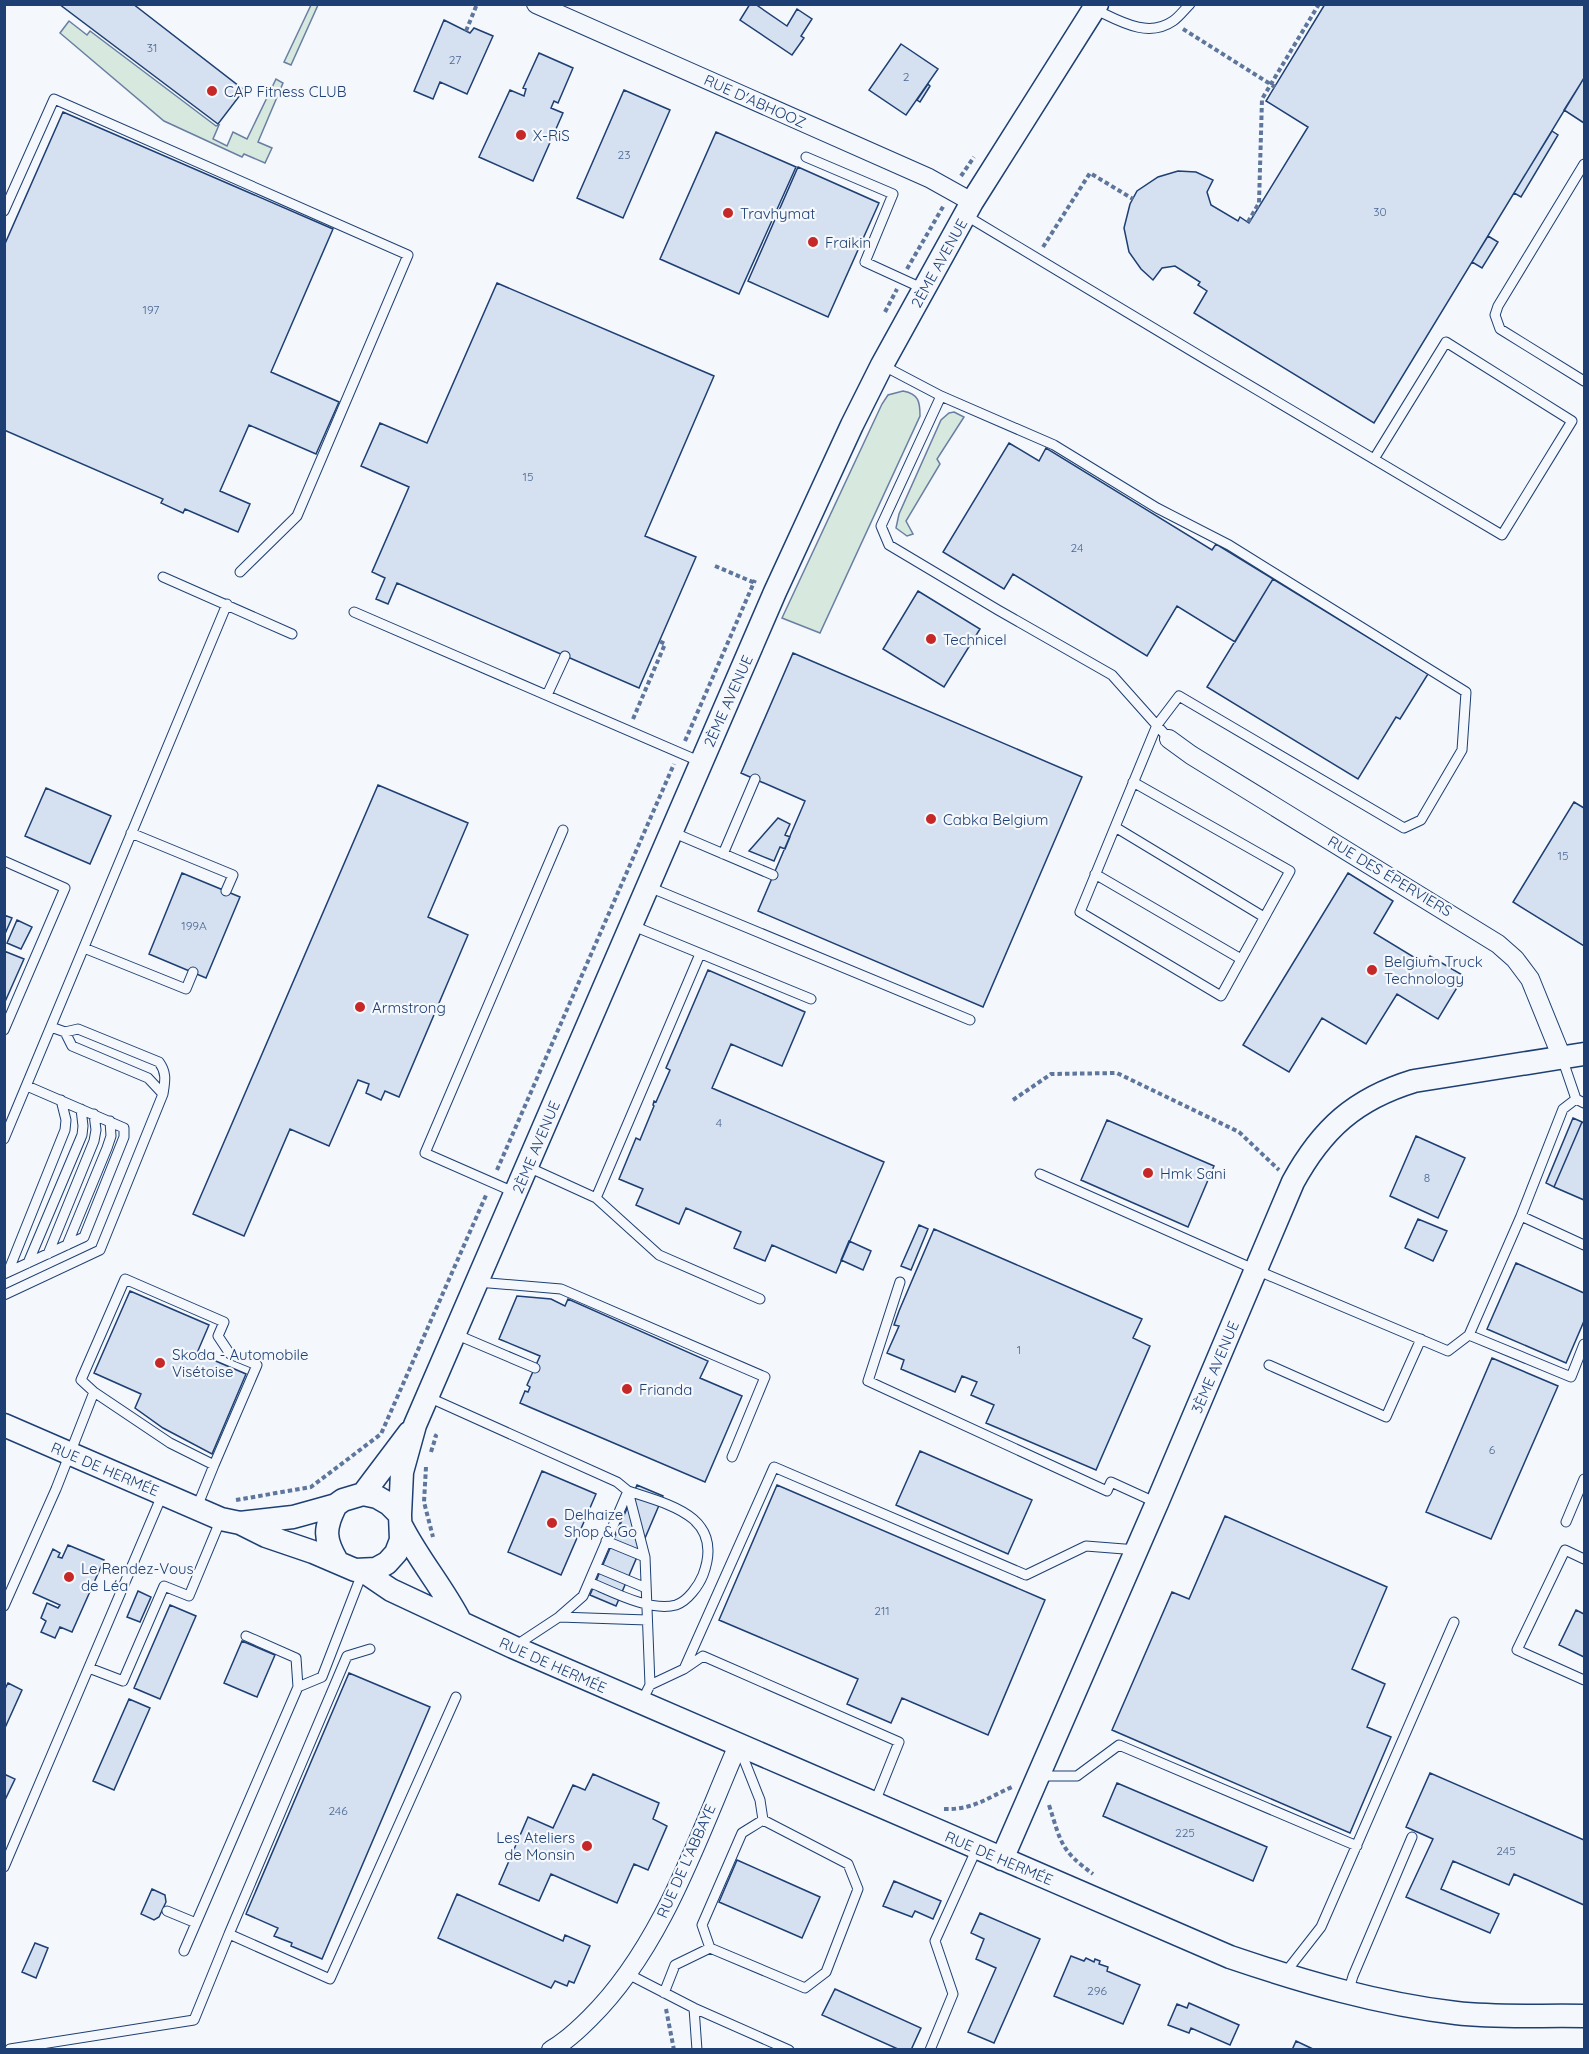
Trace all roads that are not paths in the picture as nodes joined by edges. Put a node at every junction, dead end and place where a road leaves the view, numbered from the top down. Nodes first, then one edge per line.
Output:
1 (536, 4) edge
2 (1190, 4) edge
3 (1095, 7) edge
4 (806, 157) dead end
5 (1584, 164) edge
6 (969, 208) junction
7 (4, 212) edge
8 (924, 289) junction
9 (882, 365) junction
10 (1584, 381) edge
11 (941, 396) junction
12 (1374, 459) junction
13 (240, 572) dead end
14 (163, 577) dead end
15 (227, 604) junction
16 (354, 612) dead end
17 (292, 634) dead end
18 (565, 656) dead end
19 (547, 696) junction
20 (1157, 725) junction
21 (1169, 739) joint
22 (701, 762) junction
23 (755, 779) dead end
24 (1133, 782) junction
25 (1115, 827) junction
26 (563, 830) dead end
27 (672, 832) junction
28 (131, 833) junction
29 (723, 854) junction
30 (4, 861) edge
31 (1095, 874) junction
32 (773, 875) dead end
33 (648, 887) junction
34 (226, 891) dead end
35 (1264, 917) junction
36 (631, 925) junction
37 (84, 948) junction
38 (700, 954) junction
39 (1241, 959) junction
40 (193, 972) dead end
41 (811, 999) dead end
42 (970, 1020) dead end
43 (51, 1027) junction
44 (4, 1030) edge
45 (65, 1032) junction
46 (1573, 1056) edge
47 (27, 1086) junction
48 (163, 1094) junction
49 (62, 1100) junction
50 (1580, 1101) edge
51 (81, 1109) junction
52 (94, 1114) junction
53 (110, 1121) junction
54 (4, 1139) edge
55 (528, 1167) junction
56 (1040, 1174) dead end
57 (516, 1193) junction
58 (596, 1198) junction
59 (1521, 1216) junction
60 (67, 1245) junction
61 (1584, 1245) edge
62 (48, 1254) junction
63 (28, 1263) junction
64 (1256, 1270) junction
65 (6, 1273) edge
66 (477, 1282) junction
67 (900, 1282) dead end
68 (4, 1295) edge
69 (760, 1299) dead end
70 (455, 1334) junction
71 (1469, 1335) junction
72 (1420, 1339) junction
73 (1584, 1344) edge
74 (1269, 1365) dead end
75 (535, 1368) dead end
76 (94, 1392) junction
77 (428, 1397) junction
78 (4, 1425) edge
79 (415, 1425) junction
80 (69, 1453) junction
81 (732, 1457) dead end
82 (214, 1465) junction
83 (1584, 1479) edge
84 (628, 1491) junction
85 (163, 1493) junction
86 (363, 1494) junction
87 (200, 1499) junction
88 (1157, 1503) junction
89 (336, 1505) junction
90 (231, 1521) junction
91 (401, 1521) junction
92 (1566, 1522) dead end
93 (606, 1541) junction
94 (1137, 1550) junction
95 (645, 1557) junction
96 (1584, 1559) edge
97 (337, 1561) junction
98 (596, 1567) junction
99 (363, 1571) junction
100 (589, 1582) junction
101 (646, 1588) junction
102 (647, 1605) junction
103 (4, 1606) edge
104 (559, 1617) junction
105 (647, 1620) junction
106 (460, 1621) junction
107 (1454, 1622) dead end
108 (246, 1635) dead end
109 (513, 1647) junction
110 (370, 1648) dead end
111 (89, 1668) junction
112 (684, 1669) junction
113 (1584, 1680) edge
114 (298, 1687) junction
115 (645, 1694) junction
116 (456, 1697) dead end
117 (738, 1745) junction
118 (1034, 1784) junction
119 (874, 1804) junction
120 (763, 1820) junction
121 (1412, 1837) dead end
122 (1357, 1846) junction
123 (977, 1848) junction
124 (1002, 1859) junction
125 (4, 1868) edge
126 (167, 1911) dead end
127 (196, 1923) junction
128 (229, 1934) junction
129 (710, 1948) junction
130 (184, 1951) dead end
131 (628, 1974) junction
132 (1283, 1975) junction
133 (664, 1993) junction
134 (1348, 1993) junction
135 (694, 2008) junction
136 (1584, 2009) edge
137 (1560, 2015) junction
138 (1584, 2016) edge
139 (10, 2049) edge
140 (551, 2049) edge
141 (697, 2049) edge
142 (789, 2049) edge
143 (930, 2049) edge

1 - 6 street, RUE D'ABHOOZ
2 - 3 lane
3 - 6 street, 2ÈME AVENUE
4 - 8 lane
5 - 10 lane
6 - 8 street, 2ÈME AVENUE
6 - 12 lane
7 - 13 lane
8 - 9 street, 2ÈME AVENUE
9 - 11 lane
9 - 22 street, 2ÈME AVENUE
11 - 20 lane
11 - 20 lane
12 - 12 lane
14 - 15 lane
15 - 17 lane
15 - 28 lane
16 - 19 lane
18 - 19 lane
19 - 22 lane
20 - 21 lane
20 - 24 lane
21 - 46 street, RUE DES ÉPERVIERS
22 - 27 street, 2ÈME AVENUE
23 - 29 lane
24 - 25 lane
24 - 35 lane
25 - 31 lane
25 - 35 lane
26 - 57 lane
27 - 29 lane
27 - 33 street, 2ÈME AVENUE
28 - 34 lane
28 - 37 lane
29 - 32 lane
30 - 44 lane
31 - 39 lane
31 - 39 lane
33 - 36 street, 2ÈME AVENUE
33 - 42 lane
35 - 39 lane
36 - 38 lane
36 - 55 street, 2ÈME AVENUE
37 - 40 lane
37 - 43 lane
38 - 41 lane
38 - 58 lane
43 - 45 lane
43 - 47 lane
45 - 48 lane
45 - 48 lane
46 - 50 lane
46 - 64 street, 3ÈME AVENUE
47 - 49 lane
47 - 54 lane
48 - 68 lane
49 - 51 lane
49 - 65 lane
50 - 59 lane
51 - 52 lane
51 - 63 lane
52 - 53 lane
52 - 62 lane
53 - 60 lane
53 - 60 lane
55 - 57 street, 2ÈME AVENUE
55 - 58 lane
56 - 64 lane
57 - 66 street, 2ÈME AVENUE
58 - 69 lane
59 - 61 lane
59 - 71 lane
60 - 62 lane
62 - 63 lane
63 - 65 lane
64 - 72 lane
64 - 88 street, 3ÈME AVENUE
66 - 70 street, 2ÈME AVENUE
66 - 81 lane
67 - 88 lane
70 - 75 lane
70 - 77 street, 2ÈME AVENUE
71 - 72 lane
71 - 73 lane
72 - 74 lane
76 - 80 lane
76 - 82 lane
76 - 82 lane
77 - 79 street, 2ÈME AVENUE
77 - 84 lane
78 - 80 street, RUE DE HERMÉE
79 - 86 street, 2ÈME AVENUE
79 - 91 street, 2ÈME AVENUE
80 - 85 street, RUE DE HERMÉE
80 - 103 lane
82 - 87 lane
83 - 92 lane
84 - 93 lane
84 - 95 lane
84 - 102 lane
85 - 87 street, RUE DE HERMÉE
85 - 111 lane
86 - 89 street
86 - 91 street
87 - 90 street, RUE DE HERMÉE
88 - 94 street, 3ÈME AVENUE
89 - 90 street
89 - 97 street
90 - 97 street, RUE DE HERMÉE
90 - 111 lane
91 - 99 street
91 - 106 street
93 - 95 lane
93 - 98 lane
94 - 112 lane
94 - 118 street, 3ÈME AVENUE
95 - 101 lane
96 - 113 lane
97 - 99 street, RUE DE HERMÉE
98 - 100 lane
98 - 101 lane
99 - 106 street, RUE DE HERMÉE
99 - 114 lane
100 - 102 lane
100 - 104 lane
101 - 102 lane
102 - 105 lane
104 - 105 lane
104 - 109 lane
105 - 115 lane
106 - 109 street, RUE DE HERMÉE
107 - 122 lane
108 - 114 lane
109 - 115 street, RUE DE HERMÉE
110 - 128 lane
111 - 125 lane
112 - 115 lane
112 - 119 lane
114 - 127 lane
115 - 117 street, RUE DE HERMÉE
116 - 128 lane
117 - 119 street, RUE DE HERMÉE
117 - 120 lane
117 - 131 street, RUE DE L'ABBAYE
118 - 122 lane
118 - 124 street, 3ÈME AVENUE
119 - 123 street, RUE DE HERMÉE
120 - 129 lane
120 - 129 lane
121 - 134 lane
122 - 132 lane
123 - 124 street, RUE DE HERMÉE
123 - 143 lane
124 - 132 street, RUE DE HERMÉE
126 - 127 lane
127 - 130 lane
128 - 139 lane
129 - 133 lane
131 - 133 lane
131 - 140 street, RUE DE L'ABBAYE
132 - 134 street, RUE DE HERMÉE
133 - 135 lane
134 - 137 street, RUE DE HERMÉE
135 - 141 lane
135 - 142 lane
136 - 137 street, RUE DE HERMÉE
137 - 138 street, RUE DE HERMÉE

